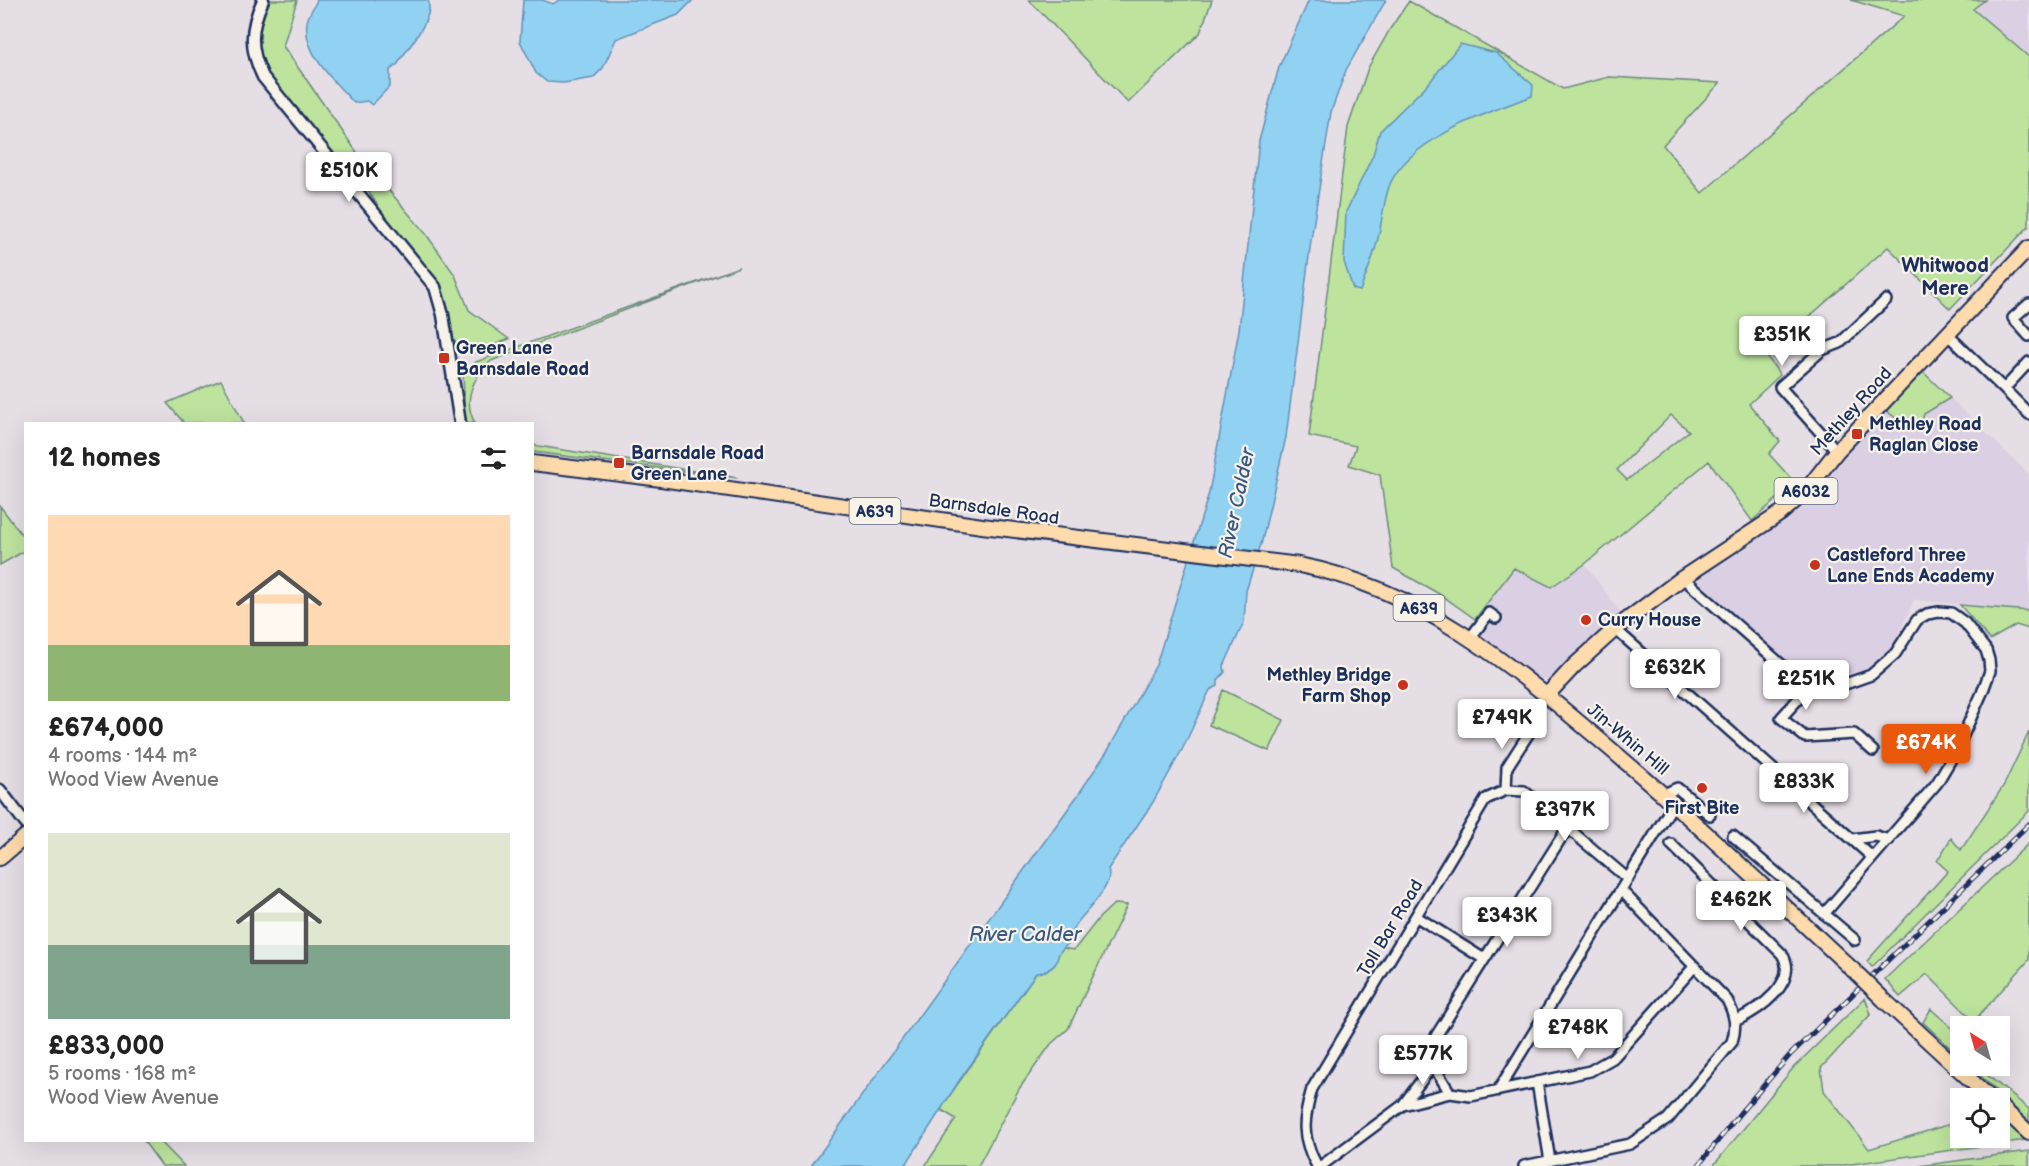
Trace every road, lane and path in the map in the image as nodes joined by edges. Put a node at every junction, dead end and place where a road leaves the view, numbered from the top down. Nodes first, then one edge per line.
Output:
1 (263, 0) edge
2 (2029, 248) edge
3 (1886, 300) dead end
4 (2029, 303) edge
5 (1947, 334) junction
6 (2029, 336) edge
7 (2029, 362) edge
8 (2004, 389) junction
9 (2029, 414) edge
10 (460, 422) edge
11 (1837, 451) junction
12 (534, 463) edge
13 (1272, 562) joint
14 (1683, 578) junction
15 (1496, 618) dead end
16 (1615, 629) junction
17 (1470, 637) junction
18 (1810, 686) junction
19 (1547, 695) junction
20 (1536, 722) dead end
21 (1873, 751) dead end
22 (1506, 789) junction
23 (0, 790) edge
24 (1669, 798) junction
25 (1710, 815) dead end
26 (24, 821) edge
27 (1568, 827) junction
28 (1733, 836) dead end
29 (24, 838) edge
30 (1852, 839) junction
31 (1888, 840) junction
32 (1671, 844) dead end
33 (1872, 857) junction
34 (0, 858) edge
35 (1628, 879) junction
36 (1621, 890) junction
37 (1824, 914) junction
38 (1417, 917) junction
39 (1855, 940) dead end
40 (1484, 959) junction
41 (1695, 967) junction
42 (1735, 1021) junction
43 (1433, 1065) junction
44 (1537, 1082) junction
45 (1979, 1088) edge
46 (1499, 1089) junction
47 (1450, 1093) junction
48 (1403, 1105) junction
49 (2010, 1116) edge
50 (2025, 1129) edge
51 (1550, 1161) junction
52 (1319, 1166) edge
53 (1524, 1166) edge

1 - 10 street
2 - 5 main road, Methley Road / A6032
3 - 11 street
4 - 6 street
5 - 8 street
5 - 11 main road, Methley Road / A6032
7 - 8 street
8 - 9 street
11 - 14 main road, Methley Road / A6032
12 - 13 main road, Barnsdale Road / A639
13 - 17 main road, Jin-Whin Hill / A639
14 - 16 main road, Methley Road / A6032
14 - 18 street
15 - 17 street
16 - 19 main road, Methley Road / A6032
16 - 30 street
17 - 19 main road, Jin-Whin Hill / A639
18 - 21 street
18 - 31 street
19 - 24 main road, Jin-Whin Hill / A639
20 - 22 street
22 - 27 street
22 - 38 street, Toll Bar Road
23 - 26 street
24 - 25 street
24 - 35 street
24 - 45 main road, Jin-Whin Hill / A639, bridge
27 - 35 street
27 - 40 street
28 - 37 street
29 - 34 main road
30 - 31 street
30 - 33 street
31 - 33 street
32 - 42 street
33 - 37 street
35 - 36 street
36 - 41 street
36 - 46 street
37 - 39 street
38 - 40 street
38 - 52 street, Toll Bar Road
40 - 43 street
41 - 42 street
41 - 44 street
42 - 51 street
43 - 47 street
43 - 48 street
44 - 46 street
44 - 51 street
46 - 47 street
47 - 48 street
48 - 52 street
49 - 50 main road
51 - 53 street

